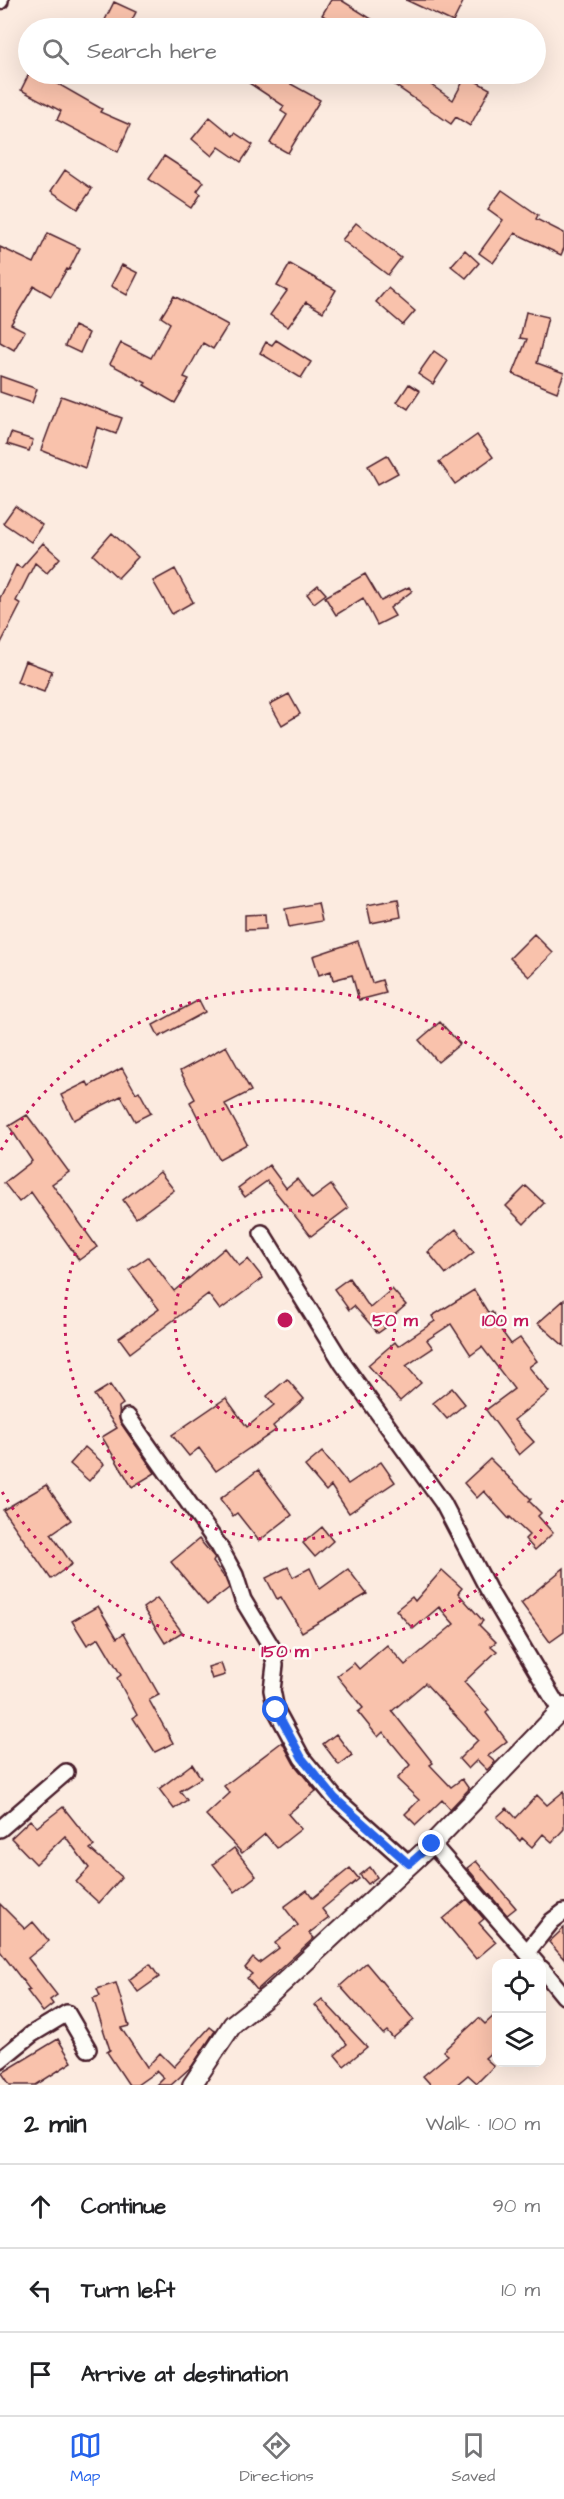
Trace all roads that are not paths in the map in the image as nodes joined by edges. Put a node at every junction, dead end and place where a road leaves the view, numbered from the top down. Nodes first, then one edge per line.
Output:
1 (262, 1233) dead end
2 (128, 1417) dead end
3 (562, 1708) edge
4 (66, 1772) dead end
5 (0, 1829) edge
6 (432, 1844) junction
7 (409, 1864) junction
8 (564, 1912) edge
9 (532, 1958) edge
10 (546, 1974) edge
11 (564, 1996) edge
12 (88, 2049) dead end
13 (0, 2060) edge
14 (192, 2085) edge

1 - 3 street
2 - 7 street
3 - 6 street
4 - 5 street
6 - 7 street
6 - 9 street
7 - 14 street
8 - 9 street
10 - 11 street
12 - 13 street

